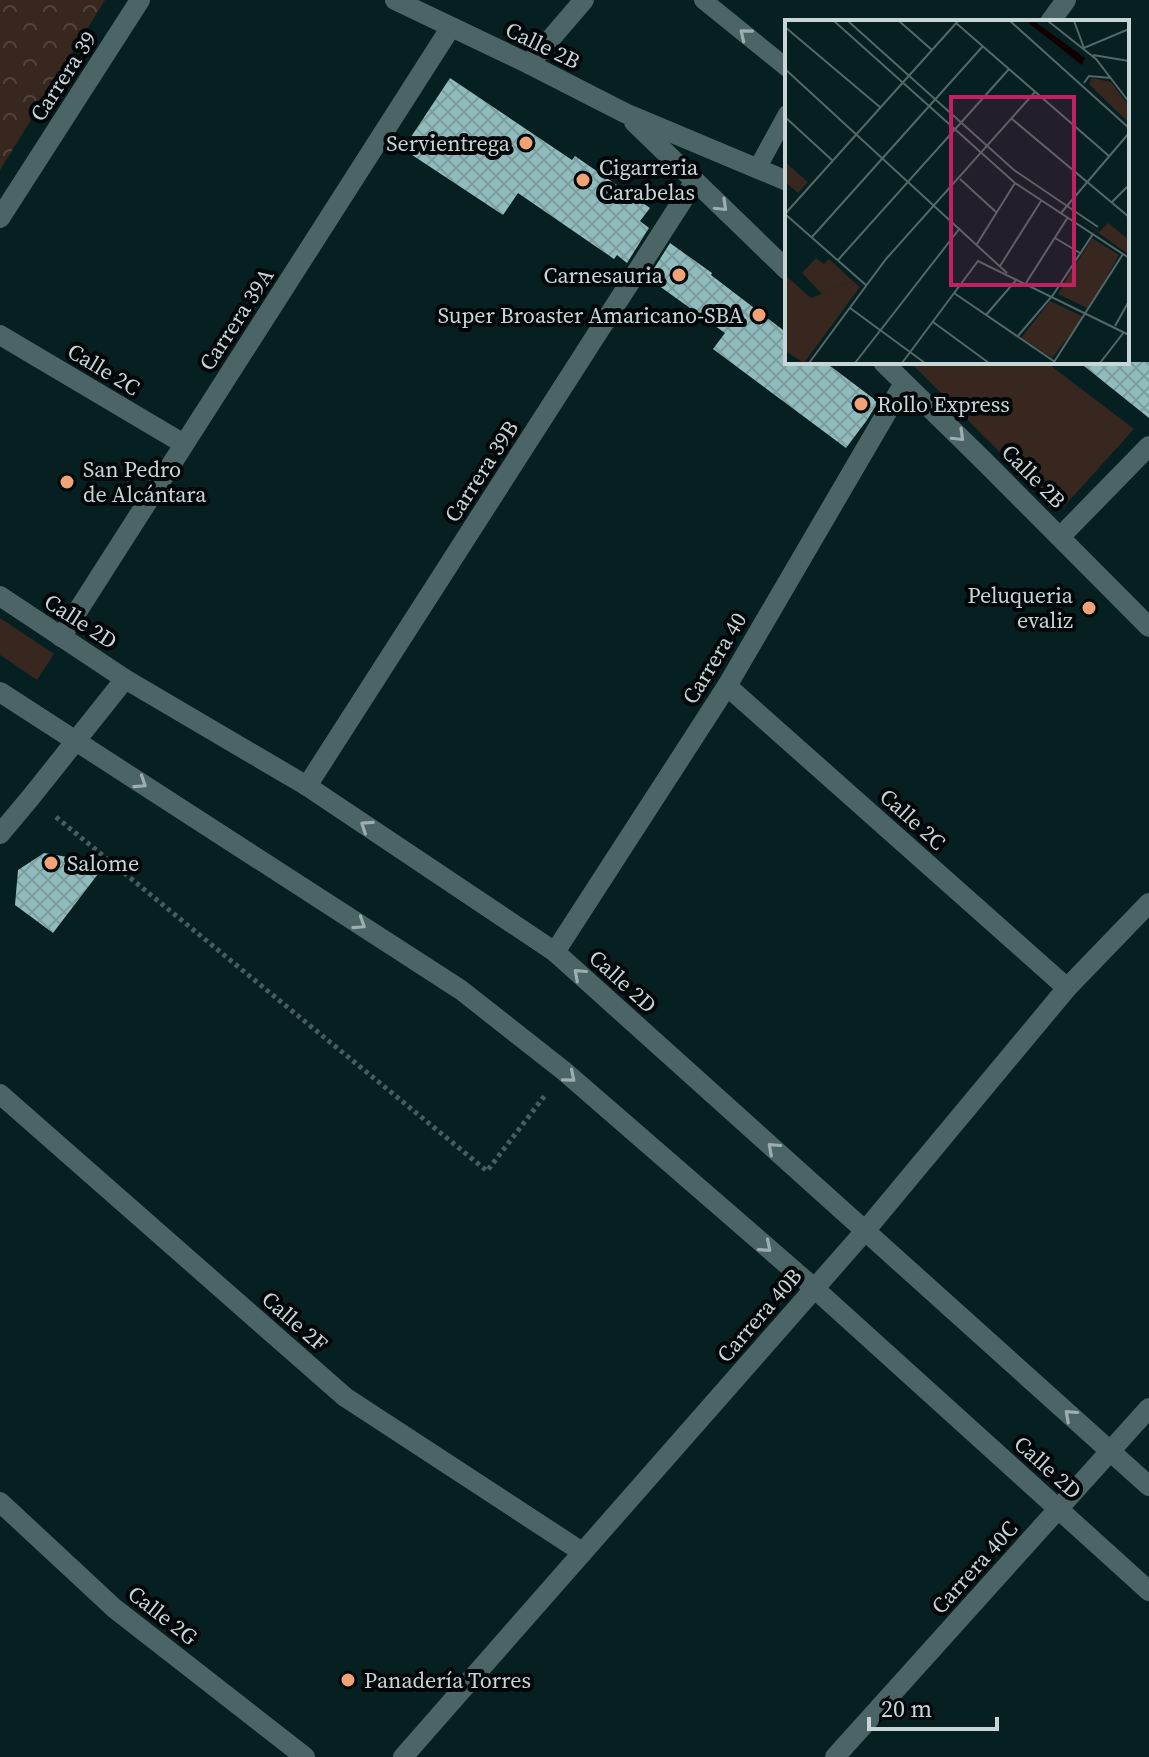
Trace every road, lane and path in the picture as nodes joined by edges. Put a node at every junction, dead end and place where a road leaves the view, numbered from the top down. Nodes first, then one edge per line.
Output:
1 (140, 0) edge
2 (395, 0) edge
3 (584, 0) edge
4 (703, 0) edge
5 (1066, 0) edge
6 (1051, 20) edge
7 (451, 27) junction
8 (529, 64) junction
9 (785, 66) edge
10 (625, 113) junction
11 (785, 118) edge
12 (757, 169) junction
13 (785, 180) edge
14 (695, 181) junction
15 (0, 218) edge
16 (785, 268) edge
17 (0, 335) edge
18 (885, 364) edge
19 (904, 383) junction
20 (184, 444) junction
21 (1149, 446) edge
22 (1060, 537) junction
23 (0, 596) edge
24 (1149, 627) edge
25 (61, 637) junction
26 (125, 679) junction
27 (727, 686) junction
28 (0, 692) edge
29 (76, 741) junction
30 (307, 786) junction
31 (31, 797) junction
32 (0, 834) edge
33 (1149, 903) edge
34 (555, 952) junction
35 (1067, 988) junction
36 (564, 1071) junction
37 (0, 1094) edge
38 (865, 1231) junction
39 (814, 1288) junction
40 (1149, 1408) edge
41 (1110, 1451) junction
42 (1149, 1486) edge
43 (0, 1502) edge
44 (1058, 1509) junction
45 (582, 1552) junction
46 (1149, 1591) edge
47 (305, 1757) edge
48 (403, 1757) edge
49 (835, 1757) edge

1 - 15 street, Carrera 39
2 - 7 street, Calle 2B
3 - 8 street
9 -> 4 lane
5 - 6 street
7 - 8 street, Calle 2B
7 - 20 street, Carrera 39A
8 - 10 street, Calle 2B
10 - 12 street, Calle 2B
10 - 14 street, Calle 2B
11 - 12 lane
12 - 13 street, Calle 2B
14 -> 16 street, Calle 2B
14 - 30 street, Carrera 39B
17 - 20 street, Calle 2C
18 - 19 street, Calle 2B
19 -> 22 street, Calle 2B
19 - 27 street, Carrera 40
20 - 25 street, Carrera 39A
21 - 22 street
22 - 24 street, Calle 2B
23 - 25 street, Calle 2D
25 - 26 street, Calle 2D
26 - 29 street
26 - 30 street, Calle 2D
27 - 34 street, Carrera 40
27 - 35 street, Calle 2C
28 - 29 street
29 - 31 street
29 -> 36 street, Calle 2D
34 -> 30 street, Calle 2D
31 - 32 street
31 - 36 path
33 - 35 street, Carrera 40B
38 -> 34 street, Calle 2D
35 - 38 street, Carrera 40B
36 -> 39 street, Calle 2D
37 - 45 street, Calle 2F
38 - 39 street, Carrera 40B
41 -> 38 street, Calle 2D
39 - 44 street, Calle 2D
39 - 45 street, Carrera 40B
40 - 41 street, Carrera 40C
41 - 42 street, Calle 2D
41 - 44 street, Carrera 40C
43 - 47 street, Calle 2G
44 - 46 street, Calle 2D
44 - 49 street, Carrera 40C
45 - 48 street, Carrera 40B

